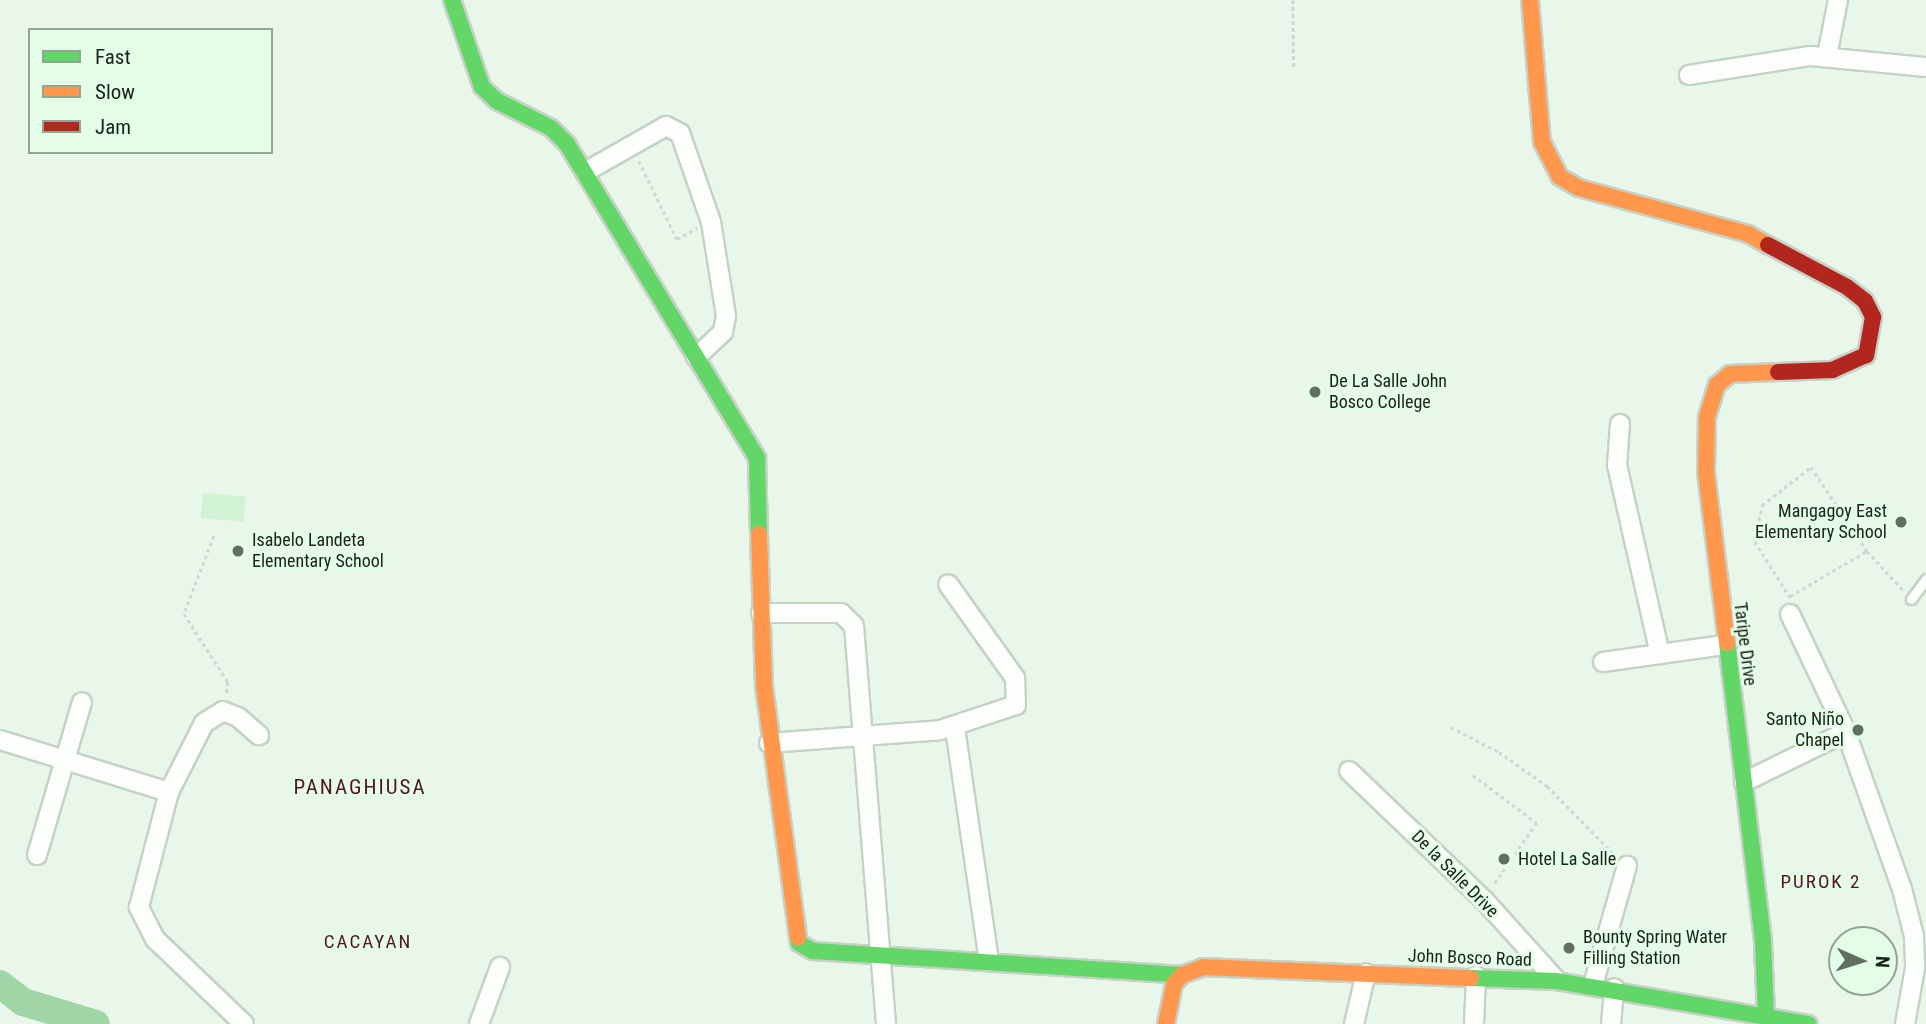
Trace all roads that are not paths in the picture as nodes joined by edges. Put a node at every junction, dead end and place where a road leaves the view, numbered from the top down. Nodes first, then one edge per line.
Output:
1 (452, 0) edge
2 (1530, 0) edge
3 (1839, 0) edge
4 (1827, 56) junction
5 (1926, 67) edge
6 (1689, 75) dead end
7 (586, 172) junction
8 (696, 358) junction
9 (1620, 424) dead end
10 (1926, 579) edge
11 (948, 584) dead end
12 (1911, 598) road end
13 (1790, 605) road end
14 (761, 612) junction
15 (1724, 645) junction
16 (1660, 654) junction
17 (1603, 662) dead end
18 (82, 702) dead end
19 (955, 728) junction
20 (1846, 732) junction
21 (259, 735) dead end
22 (866, 736) junction
23 (0, 740) edge
24 (769, 743) junction
25 (65, 759) junction
26 (1349, 771) dead end
27 (1744, 782) junction
28 (169, 792) junction
29 (37, 855) dead end
30 (1626, 866) road end
31 (1920, 934) edge
32 (881, 954) junction
33 (989, 962) junction
34 (500, 967) dead end
35 (1366, 973) junction
36 (1182, 975) junction
37 (1476, 976) junction
38 (1556, 981) junction
39 (1593, 985) junction
40 (1614, 988) junction
41 (1766, 1016) junction
42 (1737, 1017) edge
43 (244, 1024) edge
44 (479, 1024) edge
45 (886, 1024) edge
46 (1166, 1024) edge
47 (1354, 1024) edge
48 (1474, 1024) edge
49 (1611, 1024) edge
50 (1808, 1024) edge
51 (1905, 1024) edge

1 - 7 main road
2 - 15 main road, Taripe Drive
3 - 4 street
4 - 5 street
4 - 6 street
7 - 8 main road
7 - 8 street
8 - 14 main road
9 - 16 street
10 - 12 lane
11 - 19 street
13 - 20 street
14 - 22 street
14 - 24 main road
15 - 16 street
15 - 27 main road, Taripe Drive
16 - 17 street
18 - 25 street
19 - 22 street
19 - 33 street
20 - 27 street
20 - 31 street
21 - 28 street
22 - 24 street
22 - 32 street
23 - 25 street
24 - 32 main road, John Bosco Road
25 - 28 street
25 - 29 street
26 - 38 street, De la Salle Drive
27 - 41 main road, Taripe Drive
28 - 43 street
30 - 39 street
31 - 51 street
32 - 33 main road, John Bosco Road
32 - 45 street
33 - 36 main road, John Bosco Road
34 - 44 street
35 - 36 main road, John Bosco Road
35 - 37 main road, John Bosco Road
35 - 47 street
36 - 46 main road
37 - 38 main road, John Bosco Road
37 - 48 street
38 - 39 main road, John Bosco Road
39 - 40 main road, John Bosco Road
40 - 42 main road, John Bosco Road
40 - 49 street
41 - 42 main road, John Bosco Road
41 - 50 main road, John Bosco Road

